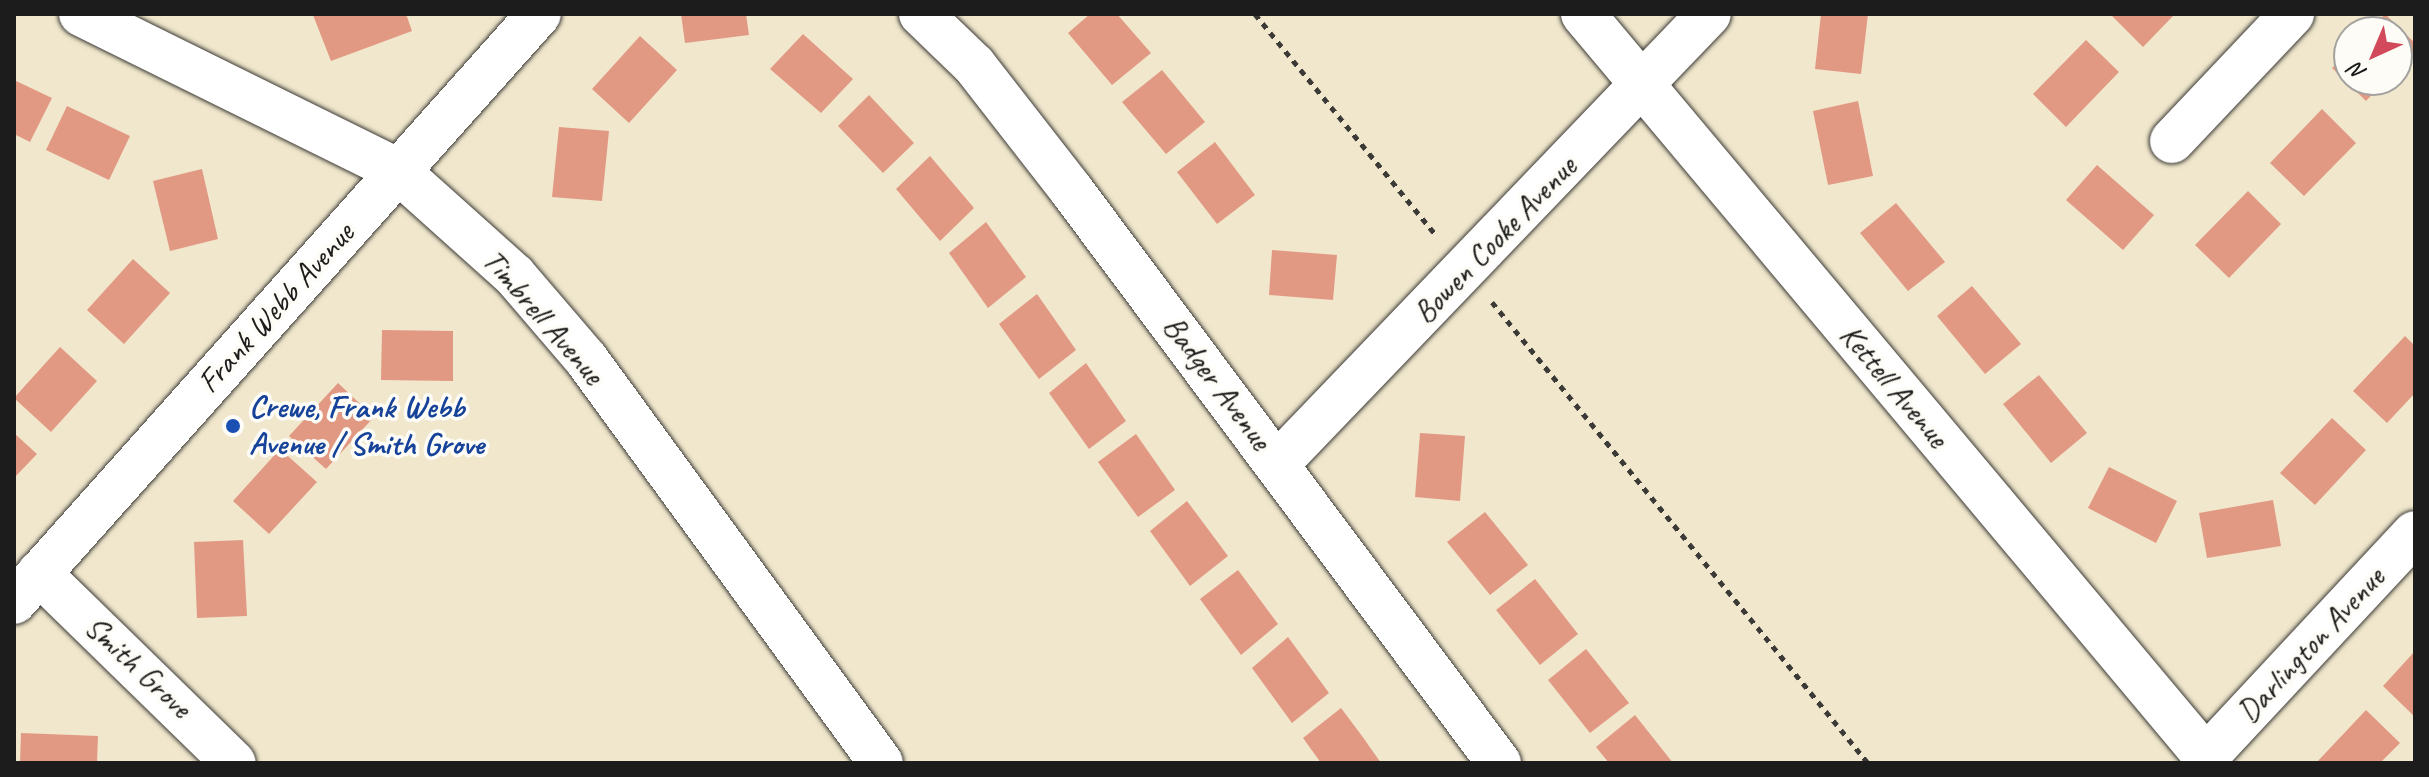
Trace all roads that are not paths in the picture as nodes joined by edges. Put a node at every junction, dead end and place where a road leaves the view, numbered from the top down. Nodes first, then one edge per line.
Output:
1 (81, 14) edge
2 (539, 14) edge
3 (921, 14) edge
4 (1583, 14) edge
5 (1709, 14) edge
6 (2292, 14) edge
7 (1644, 87) junction
8 (2172, 141) dead end
9 (398, 171) junction
10 (1278, 463) junction
11 (2415, 533) edge
12 (26, 588) edge
13 (2206, 757) joint
14 (234, 763) edge
15 (881, 763) edge
16 (1499, 763) edge

1 - 9 street, Timbrell Avenue
2 - 9 street, Frank Webb Avenue
3 - 10 street, Badger Avenue
4 - 7 street, Kettell Avenue
5 - 7 street, Bowen Cooke Avenue
6 - 8 street
7 - 10 street, Bowen Cooke Avenue
7 - 13 street, Kettell Avenue
9 - 12 street, Frank Webb Avenue
9 - 15 street, Timbrell Avenue
10 - 16 street, Badger Avenue
11 - 13 street, Darlington Avenue
12 - 14 street, Smith Grove

